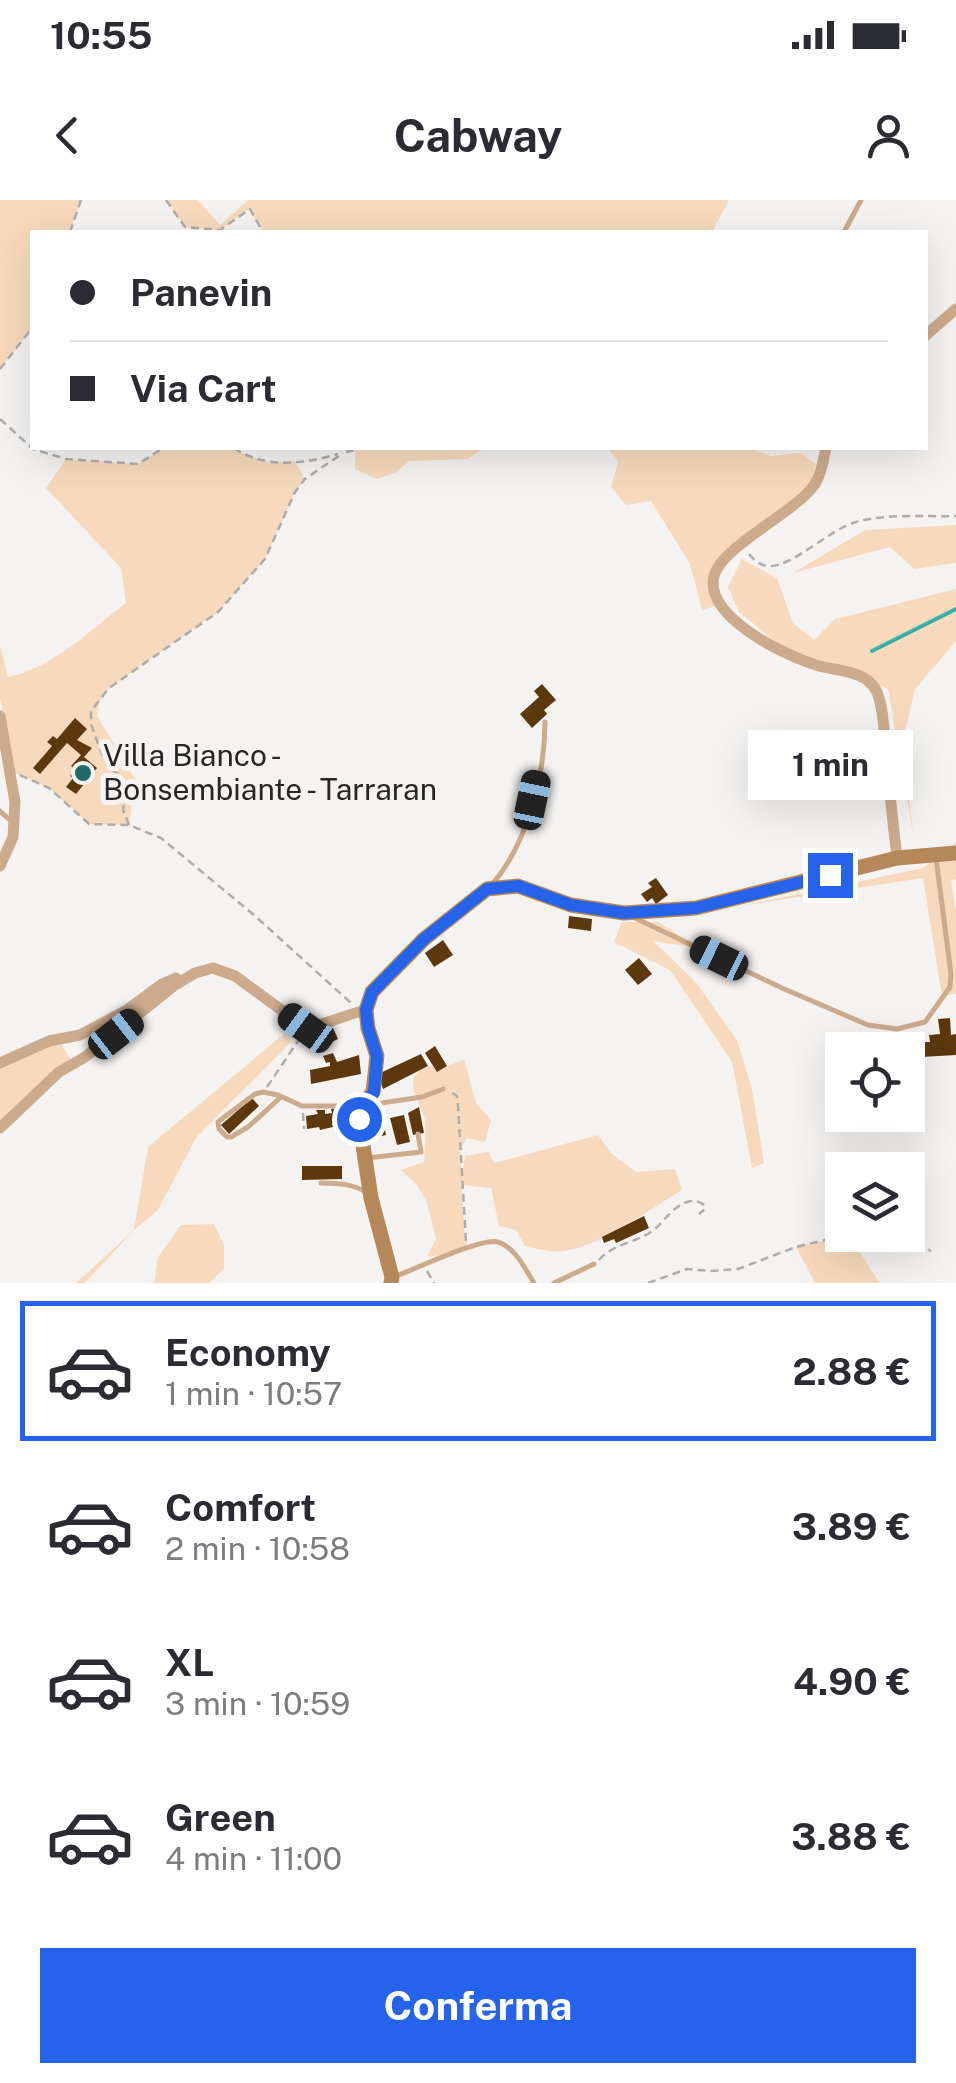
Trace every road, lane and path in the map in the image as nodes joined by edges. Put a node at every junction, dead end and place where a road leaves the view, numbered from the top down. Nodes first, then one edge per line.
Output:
1 (80, 200) edge
2 (166, 200) edge
3 (861, 200) edge
4 (71, 230) edge
5 (220, 230) edge
6 (220, 230) edge
7 (262, 230) edge
8 (845, 230) edge
9 (956, 309) edge
10 (30, 330) edge
11 (928, 333) edge
12 (0, 368) edge
13 (0, 418) edge
14 (30, 446) edge
15 (34, 450) edge
16 (160, 450) edge
17 (237, 450) edge
18 (355, 450) edge
19 (825, 450) edge
20 (343, 453) junction
21 (956, 516) edge
22 (741, 545) junction
23 (0, 716) edge
24 (545, 722) dead end
25 (10, 770) junction
26 (2, 813) edge
27 (14, 824) junction
28 (129, 825) junction
29 (956, 853) edge
30 (935, 855) junction
31 (897, 858) junction
32 (0, 866) edge
33 (487, 889) junction
34 (624, 913) junction
35 (213, 968) junction
36 (366, 1010) junction
37 (306, 1028) junction
38 (0, 1062) edge
39 (443, 1089) joint
40 (263, 1092) junction
41 (281, 1097) junction
42 (302, 1106) junction
43 (363, 1106) junction
44 (0, 1128) edge
45 (304, 1129) dead end
46 (418, 1134) dead end
47 (364, 1158) junction
48 (321, 1183) dead end
49 (370, 1195) junction
50 (699, 1214) dead end
51 (825, 1240) edge
52 (925, 1248) edge
53 (468, 1249) junction
54 (931, 1251) dead end
55 (594, 1264) joint
56 (423, 1266) junction
57 (391, 1280) edge
58 (434, 1283) edge
59 (534, 1283) edge
60 (554, 1283) edge
61 (648, 1283) edge

1 - 4 path
2 - 6 path
3 - 8 lane
5 - 7 path
9 - 11 street
10 - 12 path
13 - 14 path
15 - 16 path
17 - 20 path
18 - 20 path
19 - 22 street
20 - 28 path
21 - 22 path
22 - 31 street
23 - 25 street
24 - 33 lane
25 - 27 street
25 - 28 path
26 - 27 lane
27 - 32 street
28 - 36 path
29 - 30 street
30 - 31 street
30 - 34 lane
31 - 34 street
33 - 34 street
33 - 36 street
35 - 37 street
35 - 38 street
35 - 44 street
36 - 37 street
36 - 43 street
37 - 40 path
39 - 43 lane
39 - 53 path
40 - 41 lane
40 - 41 lane
41 - 42 lane
42 - 43 lane
42 - 45 path
43 - 47 street
46 - 47 lane
47 - 49 street
48 - 49 lane
49 - 57 street
50 - 55 path
51 - 61 path
52 - 54 path
53 - 56 lane
53 - 59 lane
55 - 60 lane
56 - 57 lane
56 - 58 path

